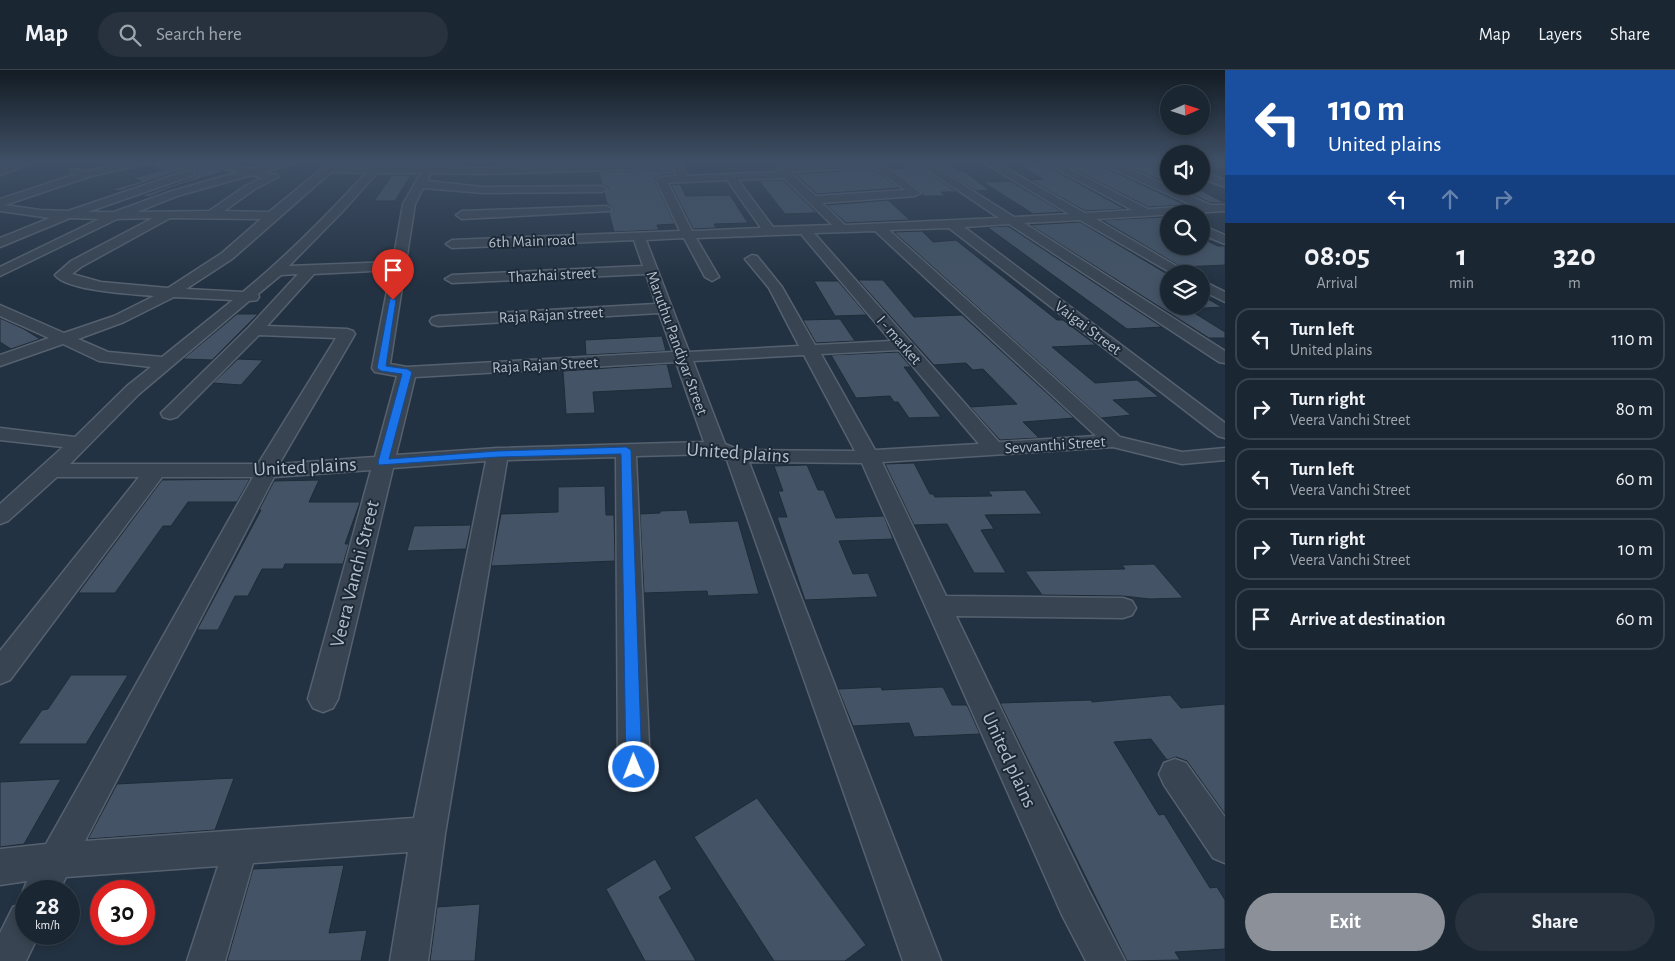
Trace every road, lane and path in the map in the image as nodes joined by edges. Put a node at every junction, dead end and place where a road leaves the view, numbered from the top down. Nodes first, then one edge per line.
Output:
1 (99, 204) edge
2 (148, 204) edge
3 (227, 204) edge
4 (286, 204) edge
5 (341, 204) edge
6 (410, 204) edge
7 (605, 204) edge
8 (673, 204) edge
9 (749, 204) edge
10 (817, 204) edge
11 (985, 204) edge
12 (1061, 204) edge
13 (1129, 204) edge
14 (0, 208) edge
15 (1225, 208) edge
16 (606, 209) junction
17 (1210, 209) edge
18 (1160, 213) edge
19 (1149, 214) junction
20 (68, 215) junction
21 (170, 215) junction
22 (211, 215) junction
23 (462, 215) dead end
24 (115, 216) junction
25 (272, 216) junction
26 (1085, 217) junction
27 (1012, 221) junction
28 (952, 224) junction
29 (878, 227) junction
30 (843, 229) junction
31 (804, 230) junction
32 (770, 232) junction
33 (1210, 234) edge
34 (688, 235) junction
35 (639, 237) junction
36 (612, 238) junction
37 (2, 241) edge
38 (1225, 241) edge
39 (1210, 242) edge
40 (452, 244) dead end
41 (1160, 246) edge
42 (1137, 247) junction
43 (752, 259) dead end
44 (1168, 265) edge
45 (399, 266) junction
46 (311, 270) junction
47 (651, 270) junction
48 (276, 271) junction
49 (0, 272) edge
50 (712, 277) dead end
51 (452, 279) dead end
52 (1210, 289) edge
53 (169, 294) junction
54 (245, 296) junction
55 (1225, 298) edge
56 (283, 300) junction
57 (665, 308) junction
58 (0, 310) edge
59 (22, 319) junction
60 (438, 321) dead end
61 (0, 327) edge
62 (255, 330) junction
63 (63, 338) junction
64 (903, 345) junction
65 (812, 351) junction
66 (683, 358) junction
67 (1225, 358) edge
68 (0, 361) edge
69 (166, 363) junction
70 (407, 372) junction
71 (170, 413) dead end
72 (1225, 432) edge
73 (0, 434) edge
74 (1113, 441) junction
75 (79, 443) junction
76 (994, 449) junction
77 (626, 450) junction
78 (726, 452) junction
79 (498, 454) junction
80 (1225, 454) edge
81 (869, 457) junction
82 (383, 462) junction
83 (52, 470) junction
84 (156, 470) junction
85 (267, 471) junction
86 (0, 516) edge
87 (938, 606) junction
88 (1123, 608) dead end
89 (0, 672) edge
90 (323, 699) dead end
91 (634, 767) dead end
92 (1175, 774) dead end
93 (428, 834) junction
94 (241, 846) junction
95 (1225, 846) edge
96 (56, 860) junction
97 (0, 867) edge
98 (46, 880) edge
99 (15, 943) edge
100 (6, 961) edge
101 (206, 961) edge
102 (409, 961) edge
103 (922, 961) edge
104 (1106, 961) edge

1 - 20 street
2 - 24 street
3 - 22 street
4 - 25 street
5 - 48 street
6 - 45 street
7 - 16 street
8 - 34 street
9 - 32 street
10 - 30 street
11 - 27 street
12 - 26 street
13 - 19 street
14 - 20 street
15 - 17 street
16 - 23 street
16 - 36 street
18 - 19 street
19 - 26 street
20 - 24 street
20 - 37 street
21 - 22 street
21 - 24 street
21 - 53 street
22 - 25 street
24 - 49 street
25 - 53 street
26 - 27 street
26 - 42 street
27 - 28 street
27 - 67 street
28 - 29 street
28 - 72 street, Vaigai Street
29 - 30 street
29 - 74 street, Sevvanthi Street
30 - 31 street
31 - 32 street
31 - 64 street, I - market
32 - 34 street
33 - 38 street
34 - 35 street
34 - 50 street
35 - 36 street
35 - 47 street, Maruthu Pandiyar Street
36 - 40 street, 6th Main road
38 - 39 street
41 - 42 street
42 - 44 street
43 - 65 street
45 - 46 street
45 - 70 street
46 - 48 street
46 - 56 street
47 - 51 street, Thazhai street
47 - 57 street, Maruthu Pandiyar Street
48 - 54 street
52 - 55 street
53 - 54 street
53 - 63 street
54 - 56 street
54 - 69 street
56 - 62 street
57 - 60 street, Raja Rajan street
57 - 66 street, Maruthu Pandiyar Street
58 - 59 street
59 - 61 street
59 - 63 street
62 - 71 street
62 - 85 street
63 - 68 street
63 - 69 street
64 - 65 street, I - market
64 - 76 street, I - market
65 - 66 street, I - market
65 - 81 street
66 - 70 street, Raja Rajan Street
66 - 78 street, Maruthu Pandiyar Street
69 - 75 street
70 - 82 street, Veera Vanchi Street
73 - 75 street
74 - 76 street, Sevvanthi Street
74 - 80 street
75 - 83 street
76 - 81 street, Sevvanthi Street
77 - 78 street, United plains
77 - 79 street, United plains
77 - 91 street
78 - 81 street, United plains
78 - 103 street, Maruthu Pandiyar Street
79 - 82 street, United plains
79 - 93 street
81 - 87 street, United plains
82 - 85 street, United plains
82 - 90 street, Veera Vanchi Street
83 - 84 street, United plains
83 - 86 street
84 - 85 street, United plains
84 - 89 street
85 - 96 street
87 - 88 street
87 - 104 street, United plains
92 - 95 street
93 - 94 street
93 - 102 street
94 - 96 street
94 - 101 street
96 - 97 street
96 - 98 street
99 - 100 street

